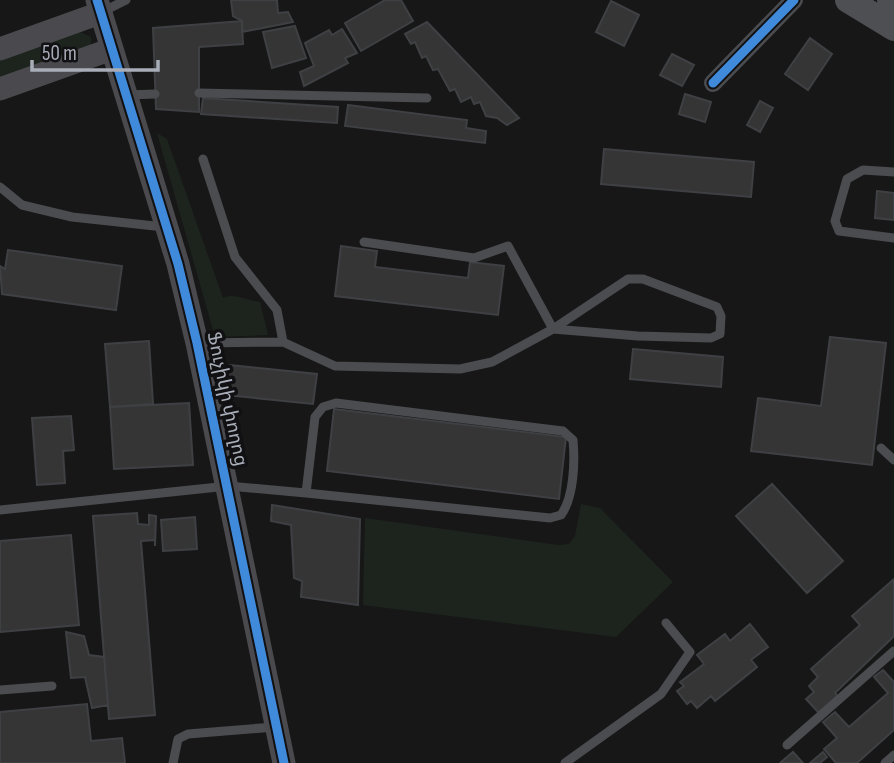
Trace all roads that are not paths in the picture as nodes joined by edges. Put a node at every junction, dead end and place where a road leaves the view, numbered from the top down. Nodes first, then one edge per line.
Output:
1 (126, 0) edge
2 (793, 0) edge
3 (848, 0) edge
4 (99, 6) edge
5 (894, 28) edge
6 (0, 49) edge
7 (112, 49) junction
8 (713, 83) dead end
9 (0, 89) edge
10 (199, 93) dead end
11 (155, 94) dead end
12 (126, 95) junction
13 (427, 99) dead end
14 (202, 159) dead end
15 (894, 172) edge
16 (0, 187) edge
17 (166, 227) junction
18 (894, 238) edge
19 (364, 242) dead end
20 (552, 329) junction
21 (283, 342) junction
22 (197, 344) junction
23 (881, 448) dead end
24 (894, 460) edge
25 (228, 485) junction
26 (306, 493) junction
27 (0, 510) edge
28 (666, 623) dead end
29 (894, 651) edge
30 (52, 686) dead end
31 (0, 690) edge
32 (276, 727) junction
33 (788, 745) dead end
34 (894, 755) edge
35 (173, 763) edge
36 (284, 763) edge
37 (565, 763) edge
38 (885, 763) edge

1 - 4 lane
2 - 8 street
3 - 5 main road
4 - 6 street
4 - 7 street, Ֆուչիկի փողոց
7 - 9 street
7 - 12 street, Ֆուչիկի փողոց
10 - 13 lane
11 - 12 lane
12 - 17 street, Ֆուչիկի փողոց
14 - 21 lane
15 - 18 lane
16 - 17 lane
17 - 22 street, Ֆուչիկի փողոց
19 - 20 lane
20 - 20 lane
20 - 21 lane
21 - 22 lane
22 - 25 street, Ֆուչիկի փողոց
23 - 24 lane
25 - 26 lane
25 - 27 lane
25 - 32 street, Ֆուչիկի փողոց
26 - 26 lane
28 - 37 lane
29 - 33 lane
30 - 31 lane
32 - 35 lane
32 - 36 street, Ֆուչիկի փողոց
34 - 38 lane

